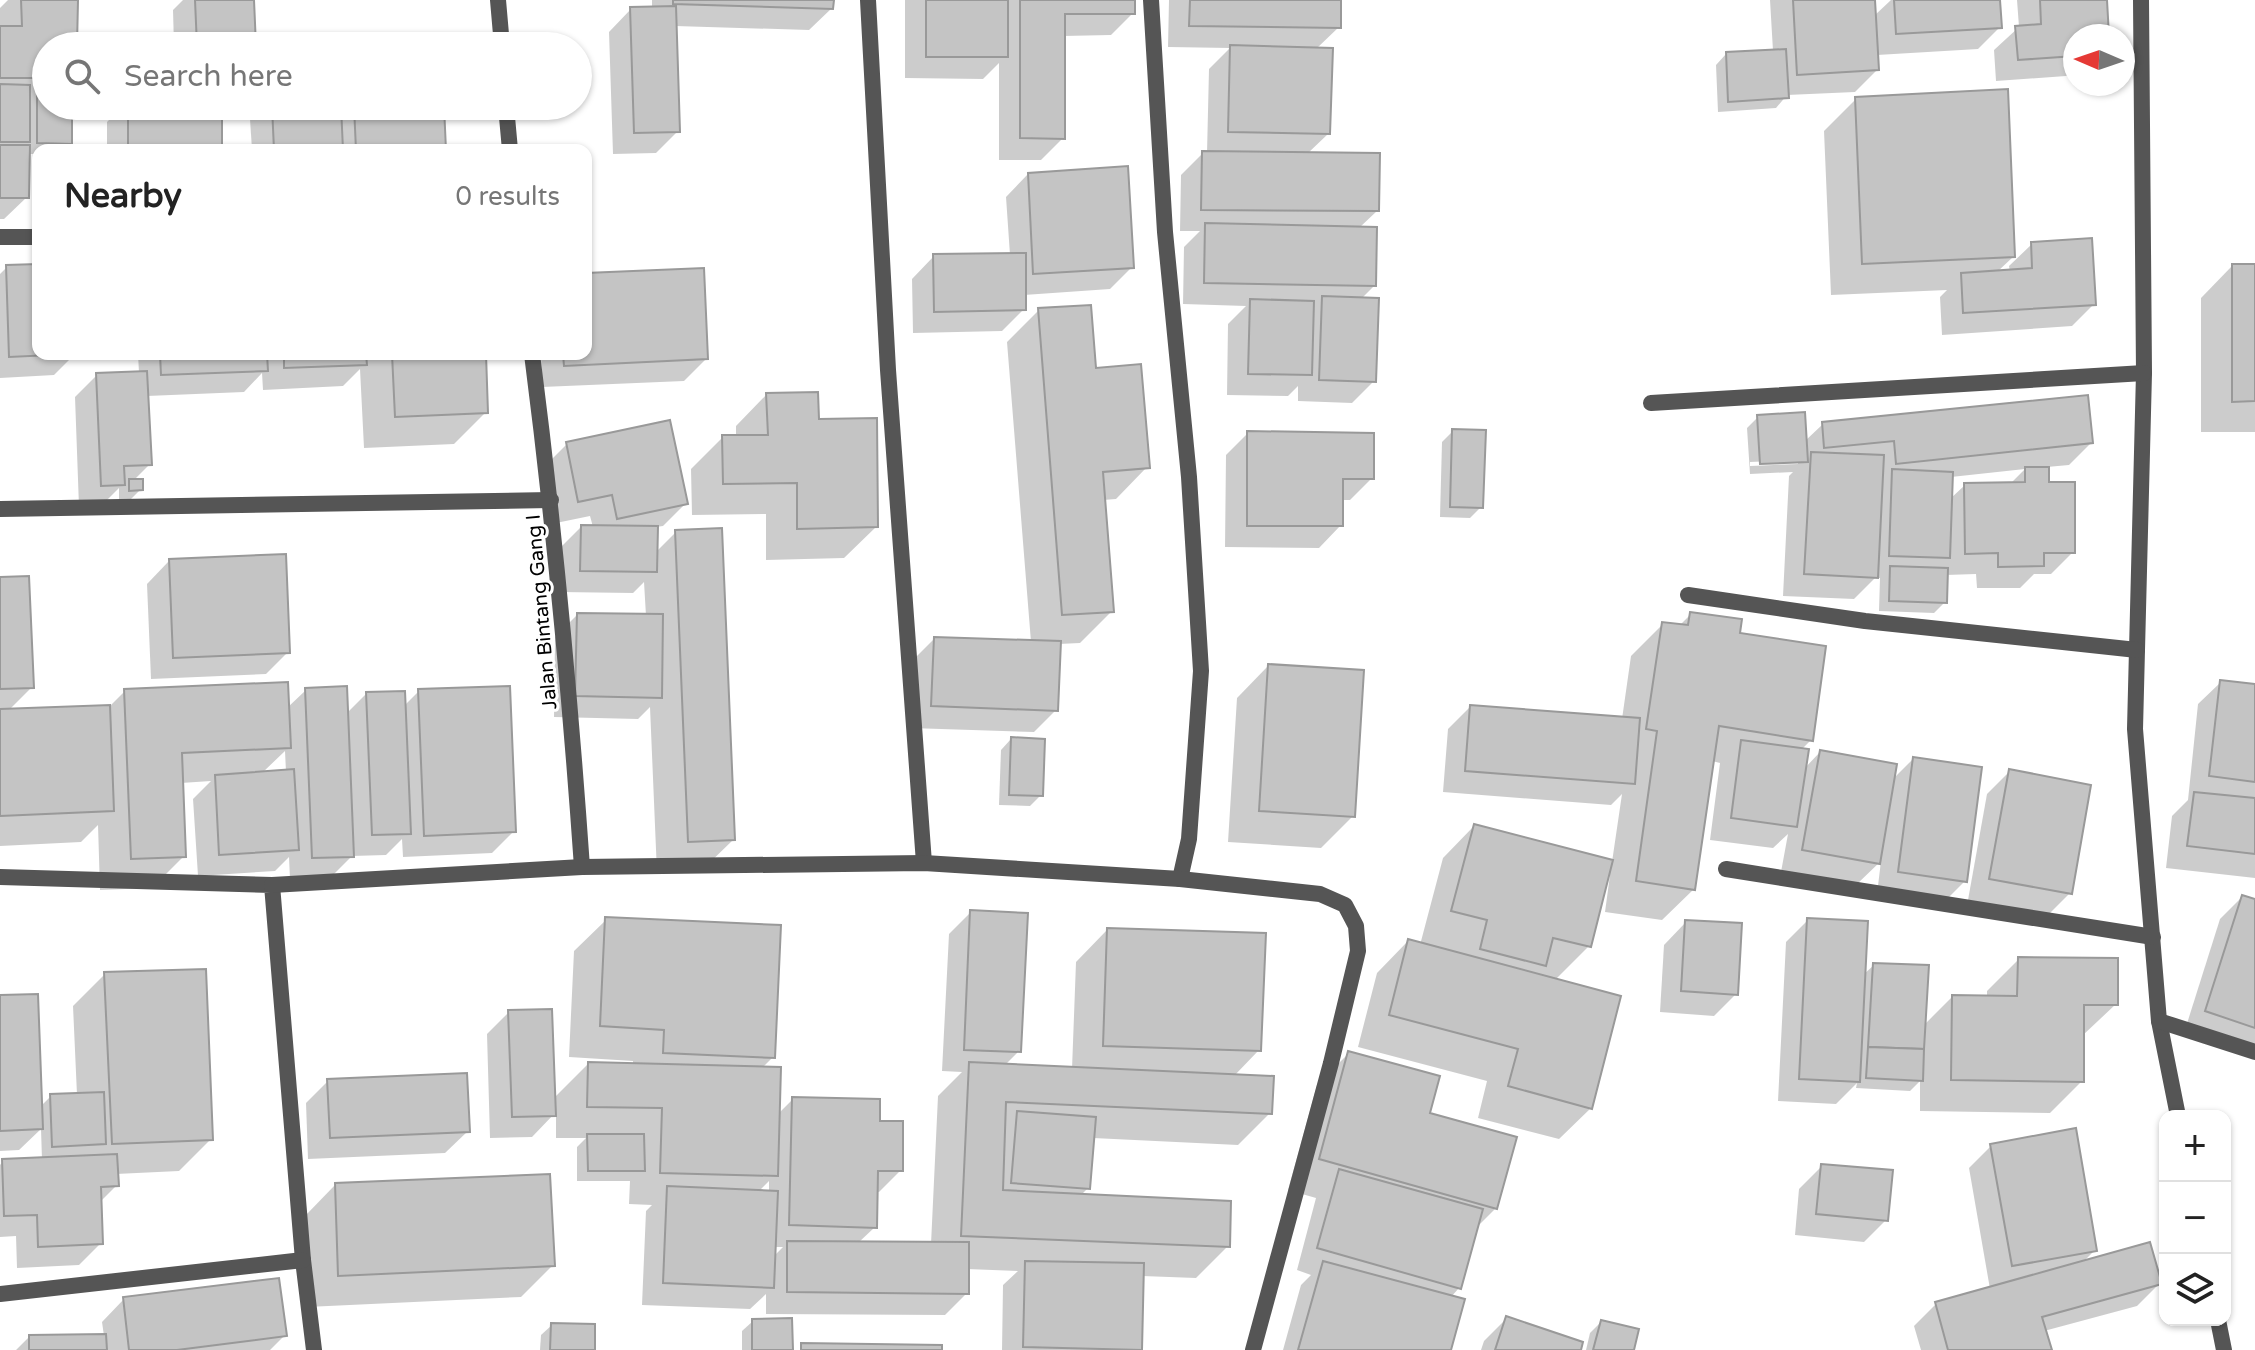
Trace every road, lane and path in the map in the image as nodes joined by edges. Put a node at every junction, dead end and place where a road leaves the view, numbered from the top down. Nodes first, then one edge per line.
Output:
1 (498, 0) edge
2 (868, 0) edge
3 (1151, 0) edge
4 (2141, 0) edge
5 (501, 32) edge
6 (507, 120) edge
7 (509, 144) edge
8 (0, 237) edge
9 (32, 237) edge
10 (533, 360) edge
11 (2144, 373) junction
12 (1651, 403) dead end
13 (551, 500) junction
14 (0, 509) edge
15 (1688, 595) dead end
16 (2137, 650) junction
17 (924, 863) junction
18 (582, 867) junction
19 (1726, 869) dead end
20 (0, 877) edge
21 (1180, 879) junction
22 (272, 885) junction
23 (2153, 937) junction
24 (2159, 1021) junction
25 (2255, 1052) edge
26 (2177, 1110) edge
27 (303, 1260) junction
28 (0, 1294) edge
29 (2219, 1326) edge
30 (314, 1350) edge
31 (1253, 1350) edge
32 (2224, 1350) edge

1 - 5 street
2 - 17 street
3 - 21 street
4 - 11 street
6 - 7 street
8 - 9 street
10 - 13 street, Jalan Bintang Gang I
11 - 12 street
11 - 16 street
13 - 14 street
13 - 18 street, Jalan Bintang Gang I
15 - 16 street
16 - 23 street
17 - 18 street
17 - 21 street
18 - 22 street
19 - 23 street
20 - 22 street
21 - 31 street
22 - 27 street
23 - 24 street
24 - 25 street
24 - 26 street
27 - 28 street
27 - 30 street
29 - 32 street

